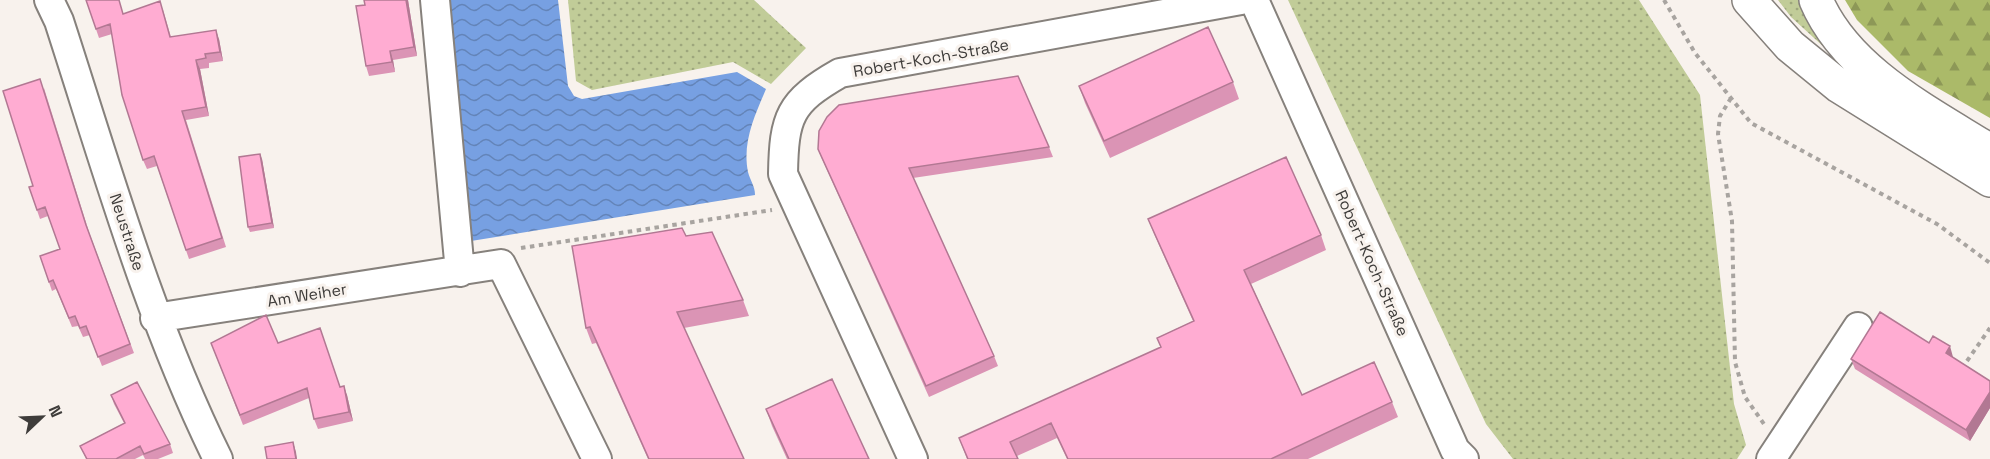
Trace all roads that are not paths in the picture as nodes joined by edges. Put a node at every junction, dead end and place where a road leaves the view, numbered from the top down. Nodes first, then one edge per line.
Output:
1 (49, 0) edge
2 (435, 0) edge
3 (1241, 0) edge
4 (1254, 0) edge
5 (1749, 0) edge
6 (1816, 0) edge
7 (1990, 151) edge
8 (1990, 180) edge
9 (460, 272) junction
10 (155, 318) junction
11 (1858, 327) dead end
12 (1776, 450) edge
13 (218, 459) edge
14 (597, 459) edge
15 (913, 459) edge
16 (1464, 459) edge

1 - 10 street, Neustraße
2 - 9 street
3 - 15 street, Robert-Koch-Straße
4 - 16 street, Robert-Koch-Straße
5 - 8 highway
6 - 7 highway
9 - 10 street, Am Weiher
9 - 14 street, Am Weiher
10 - 13 street, Neustraße
11 - 12 street

